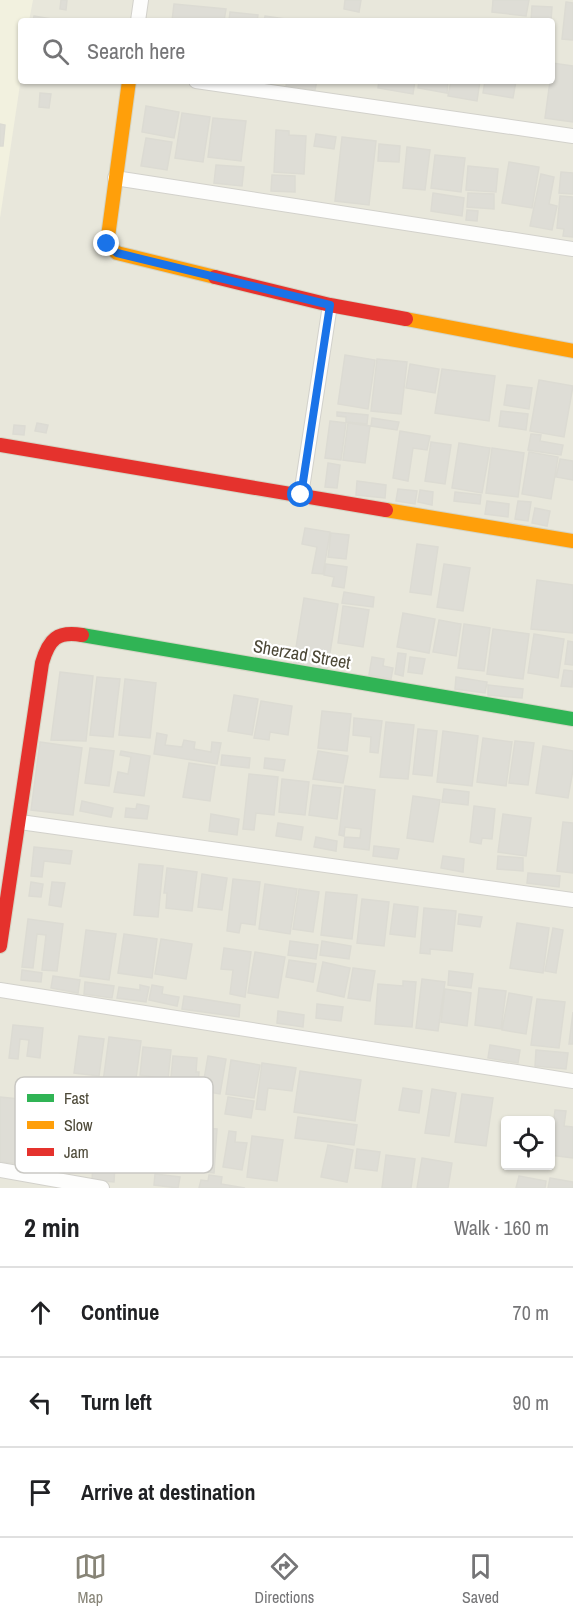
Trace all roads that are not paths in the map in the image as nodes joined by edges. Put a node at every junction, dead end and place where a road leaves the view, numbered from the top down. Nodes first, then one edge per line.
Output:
1 (141, 0) edge
2 (138, 18) edge
3 (129, 84) edge
4 (217, 84) edge
5 (573, 136) edge
6 (115, 178) junction
7 (573, 249) edge
8 (330, 305) junction
9 (573, 351) edge
10 (0, 444) edge
11 (301, 495) junction
12 (573, 541) edge
13 (573, 719) edge
14 (20, 822) junction
15 (573, 900) edge
16 (0, 946) edge
17 (0, 990) edge
18 (573, 1081) edge
19 (0, 1170) edge
20 (15, 1173) edge
21 (17, 1173) edge
22 (102, 1188) edge

1 - 2 street
3 - 6 street
4 - 5 street
6 - 7 street
6 - 8 street
8 - 9 street
8 - 11 street
10 - 11 street
11 - 12 street
13 - 14 street, Sherzad Street
14 - 15 street
14 - 16 street, Sherzad Street
17 - 18 street
19 - 20 street
21 - 22 street

